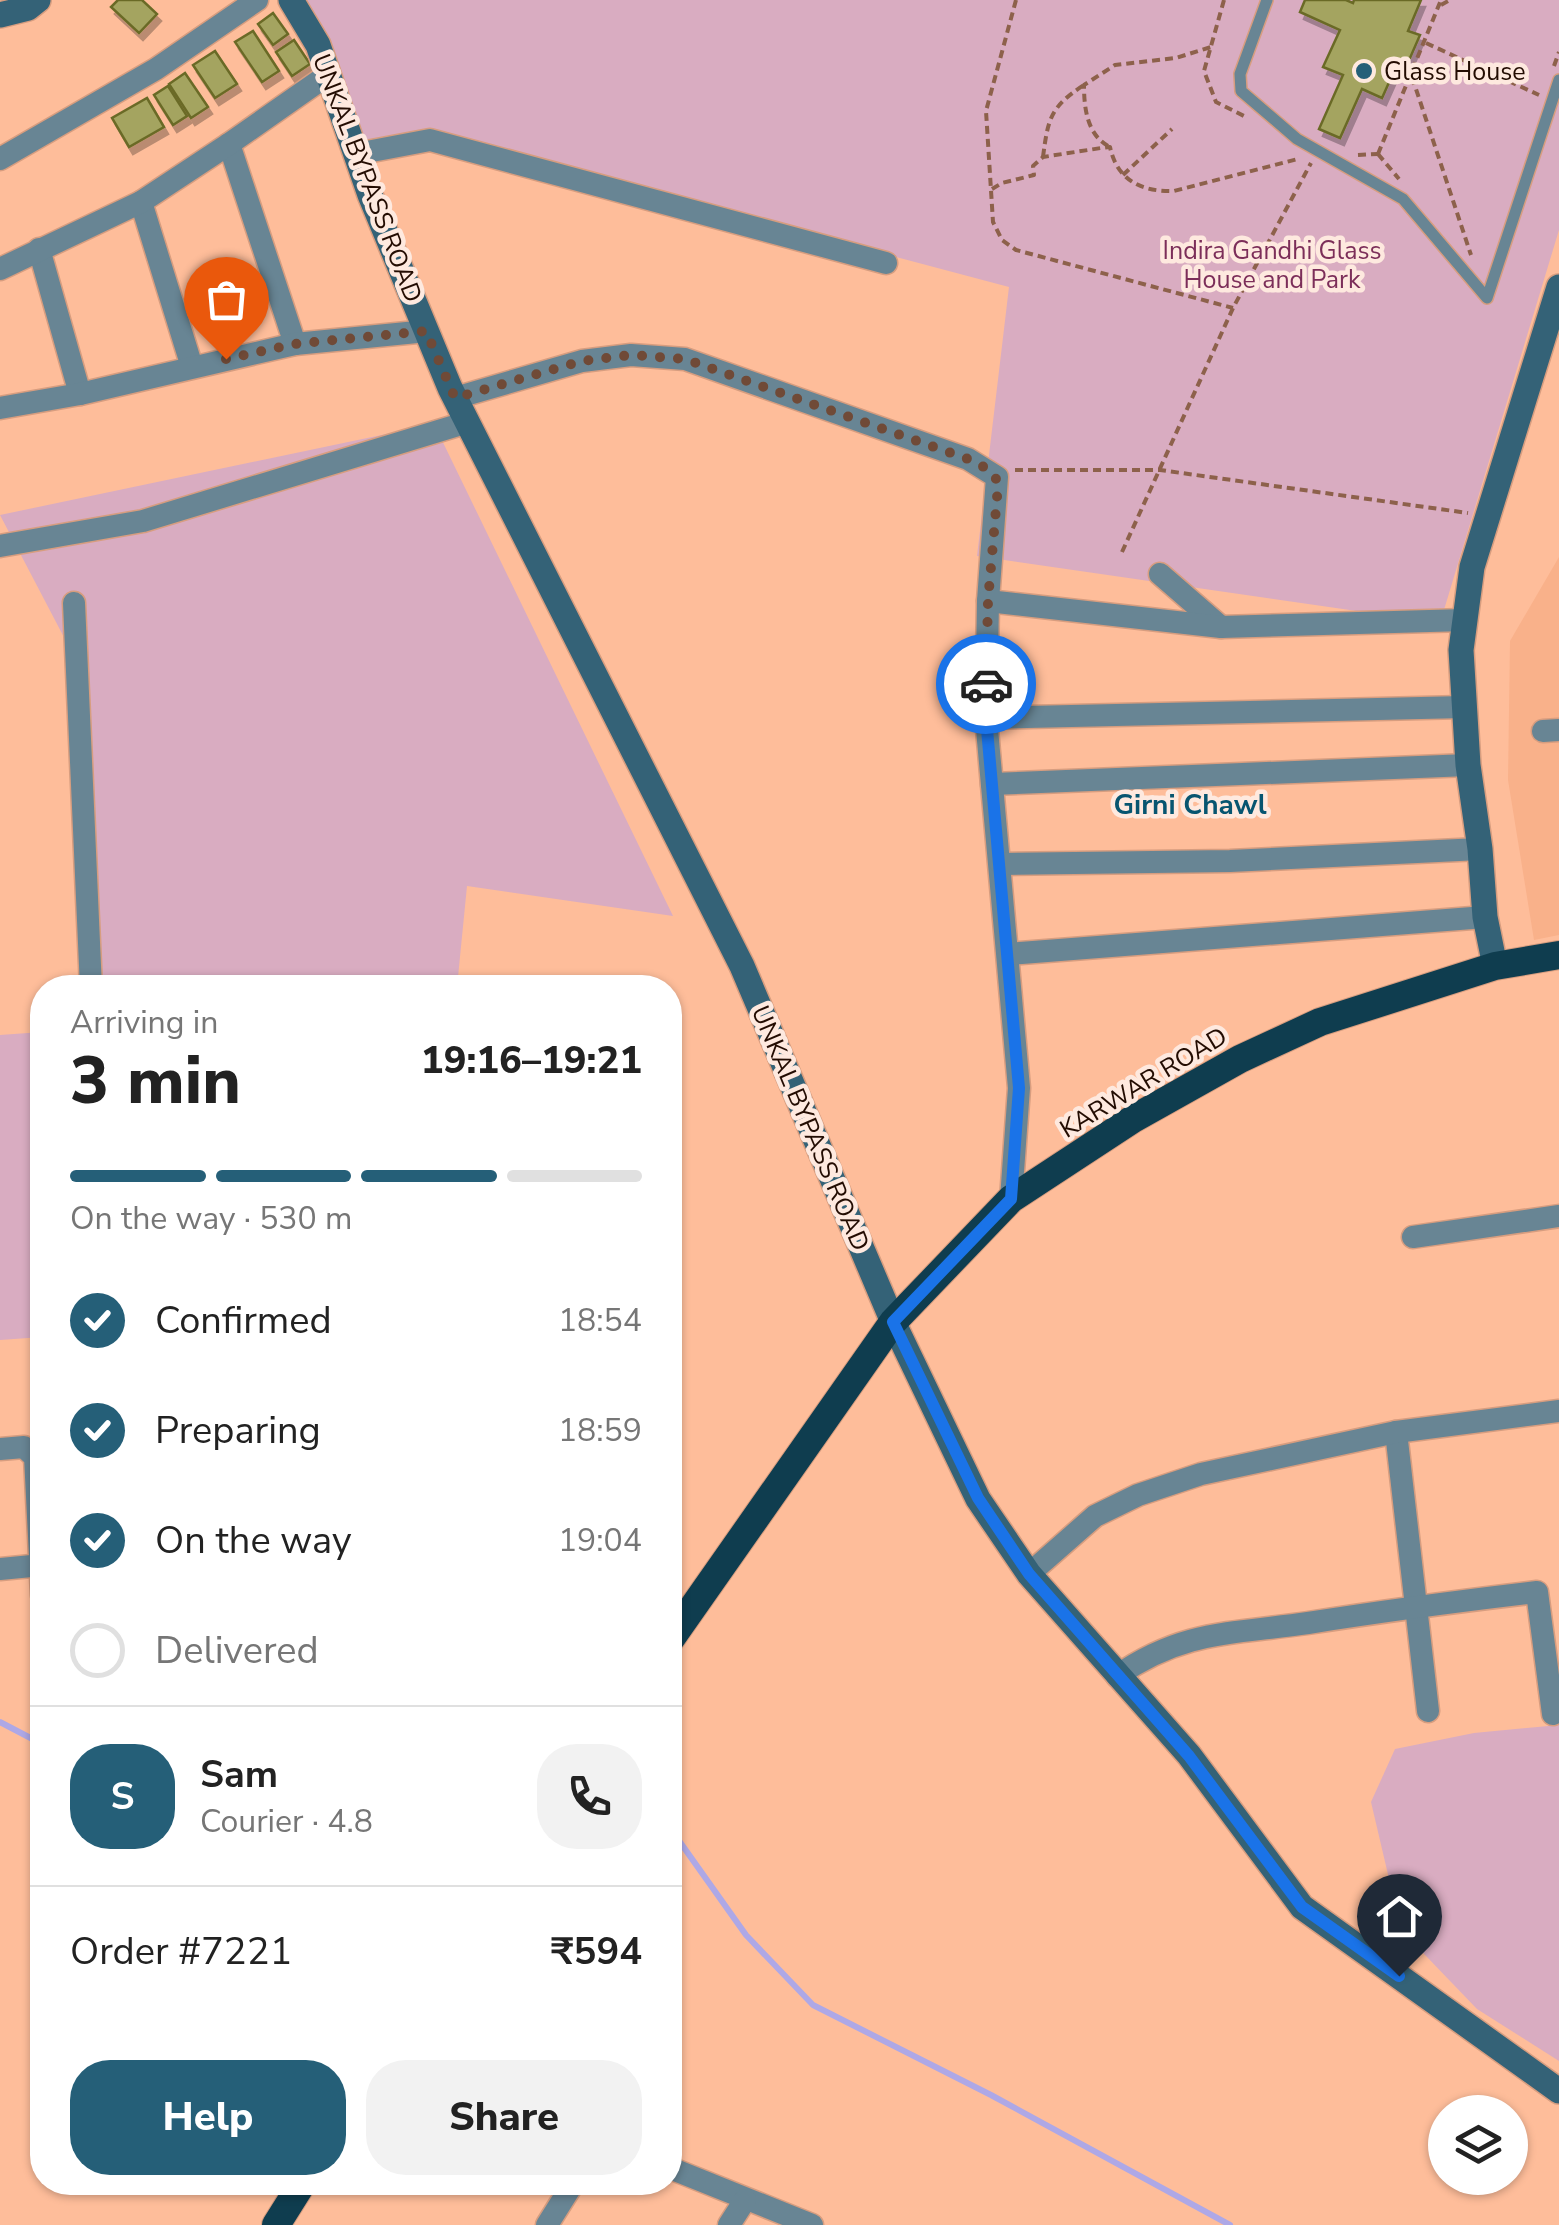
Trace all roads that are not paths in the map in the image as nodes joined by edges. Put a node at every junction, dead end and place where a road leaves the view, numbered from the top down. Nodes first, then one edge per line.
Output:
1 (38, 0) edge
2 (257, 0) edge
3 (291, 0) edge
4 (1267, 0) edge
5 (0, 14) edge
6 (329, 74) junction
7 (1559, 80) edge
8 (230, 144) junction
9 (356, 154) junction
10 (0, 159) edge
11 (141, 202) junction
12 (39, 249) junction
13 (886, 262) dead end
14 (0, 269) edge
15 (1559, 287) edge
16 (426, 331) junction
17 (295, 344) junction
18 (192, 367) junction
19 (80, 394) junction
20 (455, 398) junction
21 (0, 408) edge
22 (468, 422) junction
23 (0, 546) edge
24 (1160, 574) dead end
25 (988, 601) junction
26 (74, 602) dead end
27 (1465, 620) junction
28 (1221, 627) junction
29 (1464, 707) junction
30 (986, 718) junction
31 (1468, 765) junction
32 (992, 784) junction
33 (1480, 849) junction
34 (1001, 864) junction
35 (1484, 917) junction
36 (1008, 954) junction
37 (1559, 955) edge
38 (1495, 966) junction
39 (90, 975) edge
40 (1011, 1199) junction
41 (1559, 1216) edge
42 (1414, 1237) dead end
43 (893, 1322) junction
44 (1559, 1411) edge
45 (1396, 1432) junction
46 (0, 1449) edge
47 (30, 1449) edge
48 (30, 1566) edge
49 (0, 1569) edge
50 (1029, 1574) junction
51 (1548, 1591) edge
52 (1418, 1606) junction
53 (682, 1623) edge
54 (1118, 1676) junction
55 (1428, 1711) dead end
56 (1553, 1714) dead end
57 (1559, 2091) edge
58 (682, 2173) edge
59 (295, 2195) edge
60 (566, 2195) edge
61 (745, 2200) junction
62 (276, 2225) edge
63 (547, 2225) edge
64 (728, 2225) edge
65 (812, 2225) edge

1 - 5 main road
2 - 10 street
3 - 6 main road, UNKAL BYPASS ROAD
4 - 7 lane
6 - 8 street
6 - 9 main road, UNKAL BYPASS ROAD
8 - 11 street
8 - 17 street
9 - 13 street
9 - 16 main road, UNKAL BYPASS ROAD
11 - 12 street
11 - 18 street
12 - 14 street
12 - 19 street
15 - 27 main road
16 - 17 street
16 - 20 main road, UNKAL BYPASS ROAD
17 - 18 street
18 - 19 street
19 - 21 street
20 - 22 main road, UNKAL BYPASS ROAD
20 - 25 street
22 - 23 street
22 - 43 main road, UNKAL BYPASS ROAD
24 - 28 street
25 - 28 street
25 - 30 street
26 - 39 street
27 - 28 street
27 - 29 main road
29 - 30 street
29 - 31 main road
30 - 32 street
31 - 32 street
31 - 33 main road
32 - 34 street
33 - 34 street
33 - 35 main road
34 - 36 street
35 - 36 street
35 - 38 main road
36 - 40 street
37 - 38 highway, KARWAR ROAD
38 - 40 highway, KARWAR ROAD
40 - 43 highway, KARWAR ROAD
41 - 42 street
43 - 50 main road, UNKAL BYPASS ROAD
43 - 53 highway, KARWAR ROAD
44 - 45 street
45 - 50 street
45 - 52 street
46 - 47 street
48 - 49 street
50 - 54 main road, UNKAL BYPASS ROAD
51 - 52 street
51 - 56 street
52 - 54 street
52 - 55 street
54 - 57 main road, UNKAL BYPASS ROAD
58 - 61 street
59 - 62 highway
60 - 63 street
61 - 64 street
61 - 65 street

